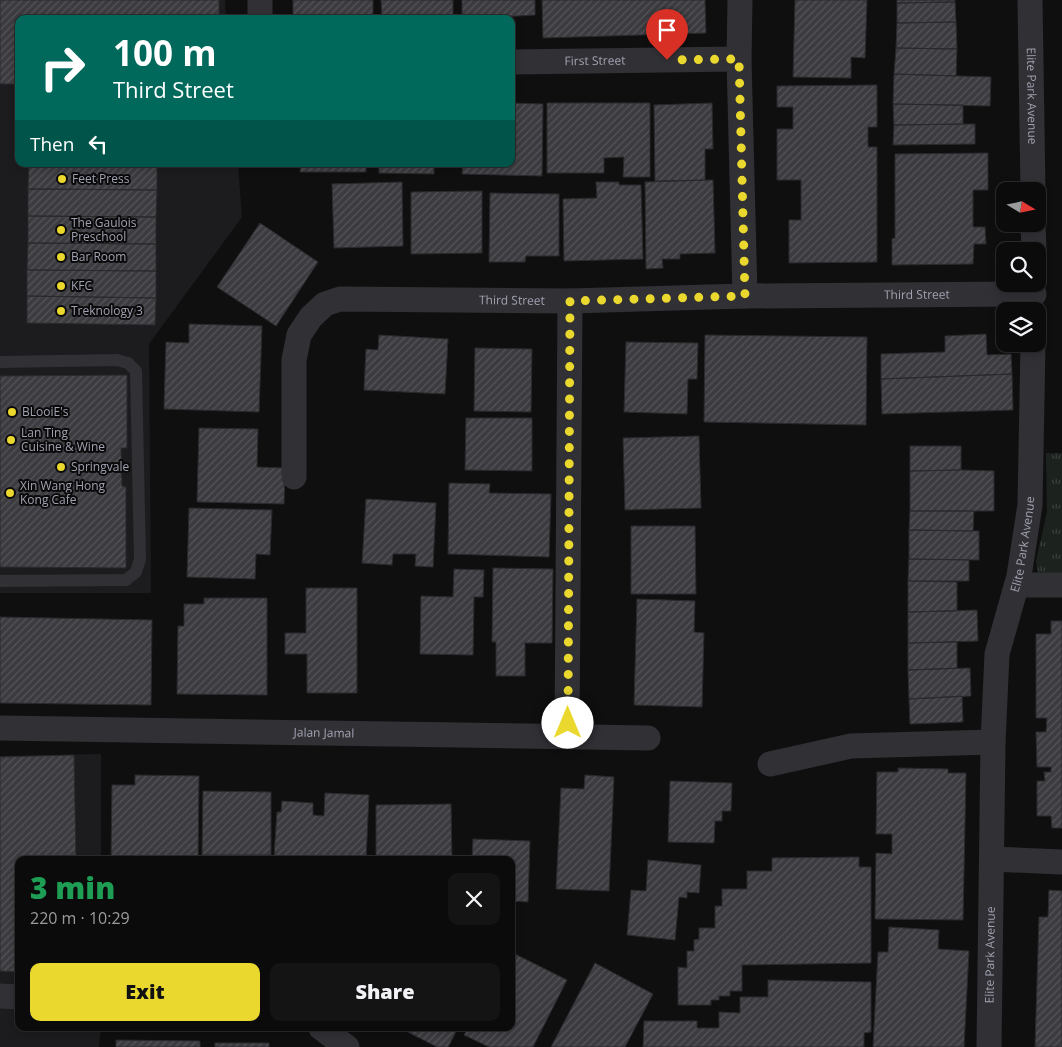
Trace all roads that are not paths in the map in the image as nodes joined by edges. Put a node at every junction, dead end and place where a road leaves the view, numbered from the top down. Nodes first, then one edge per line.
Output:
1 (260, 0) edge
2 (740, 0) edge
3 (1030, 0) edge
4 (260, 15) edge
5 (739, 59) junction
6 (515, 62) edge
7 (1033, 182) edge
8 (745, 296) junction
9 (1034, 296) edge
10 (570, 301) junction
11 (1033, 352) edge
12 (0, 362) edge
13 (294, 477) dead end
14 (0, 581) edge
15 (1017, 585) junction
16 (1062, 585) edge
17 (0, 728) edge
18 (567, 736) junction
19 (648, 738) dead end
20 (993, 742) junction
21 (770, 764) dead end
22 (992, 859) junction
23 (1062, 862) edge
24 (0, 996) edge
25 (15, 997) edge
26 (325, 1031) edge
27 (347, 1047) edge
28 (988, 1047) edge

1 - 4 street
2 - 5 street
3 - 7 street, Elite Park Avenue
5 - 6 street, First Street
5 - 8 street
8 - 9 street, Third Street
8 - 10 street, Third Street
10 - 13 street, Third Street
10 - 18 street
11 - 15 street, Elite Park Avenue
12 - 14 lane
15 - 16 street
15 - 20 street, Elite Park Avenue
17 - 18 street, Jalan Jamal
18 - 19 street, Jalan Jamal
20 - 21 street
20 - 22 street, Elite Park Avenue
22 - 23 street
22 - 28 street, Elite Park Avenue
24 - 25 street
26 - 27 street

